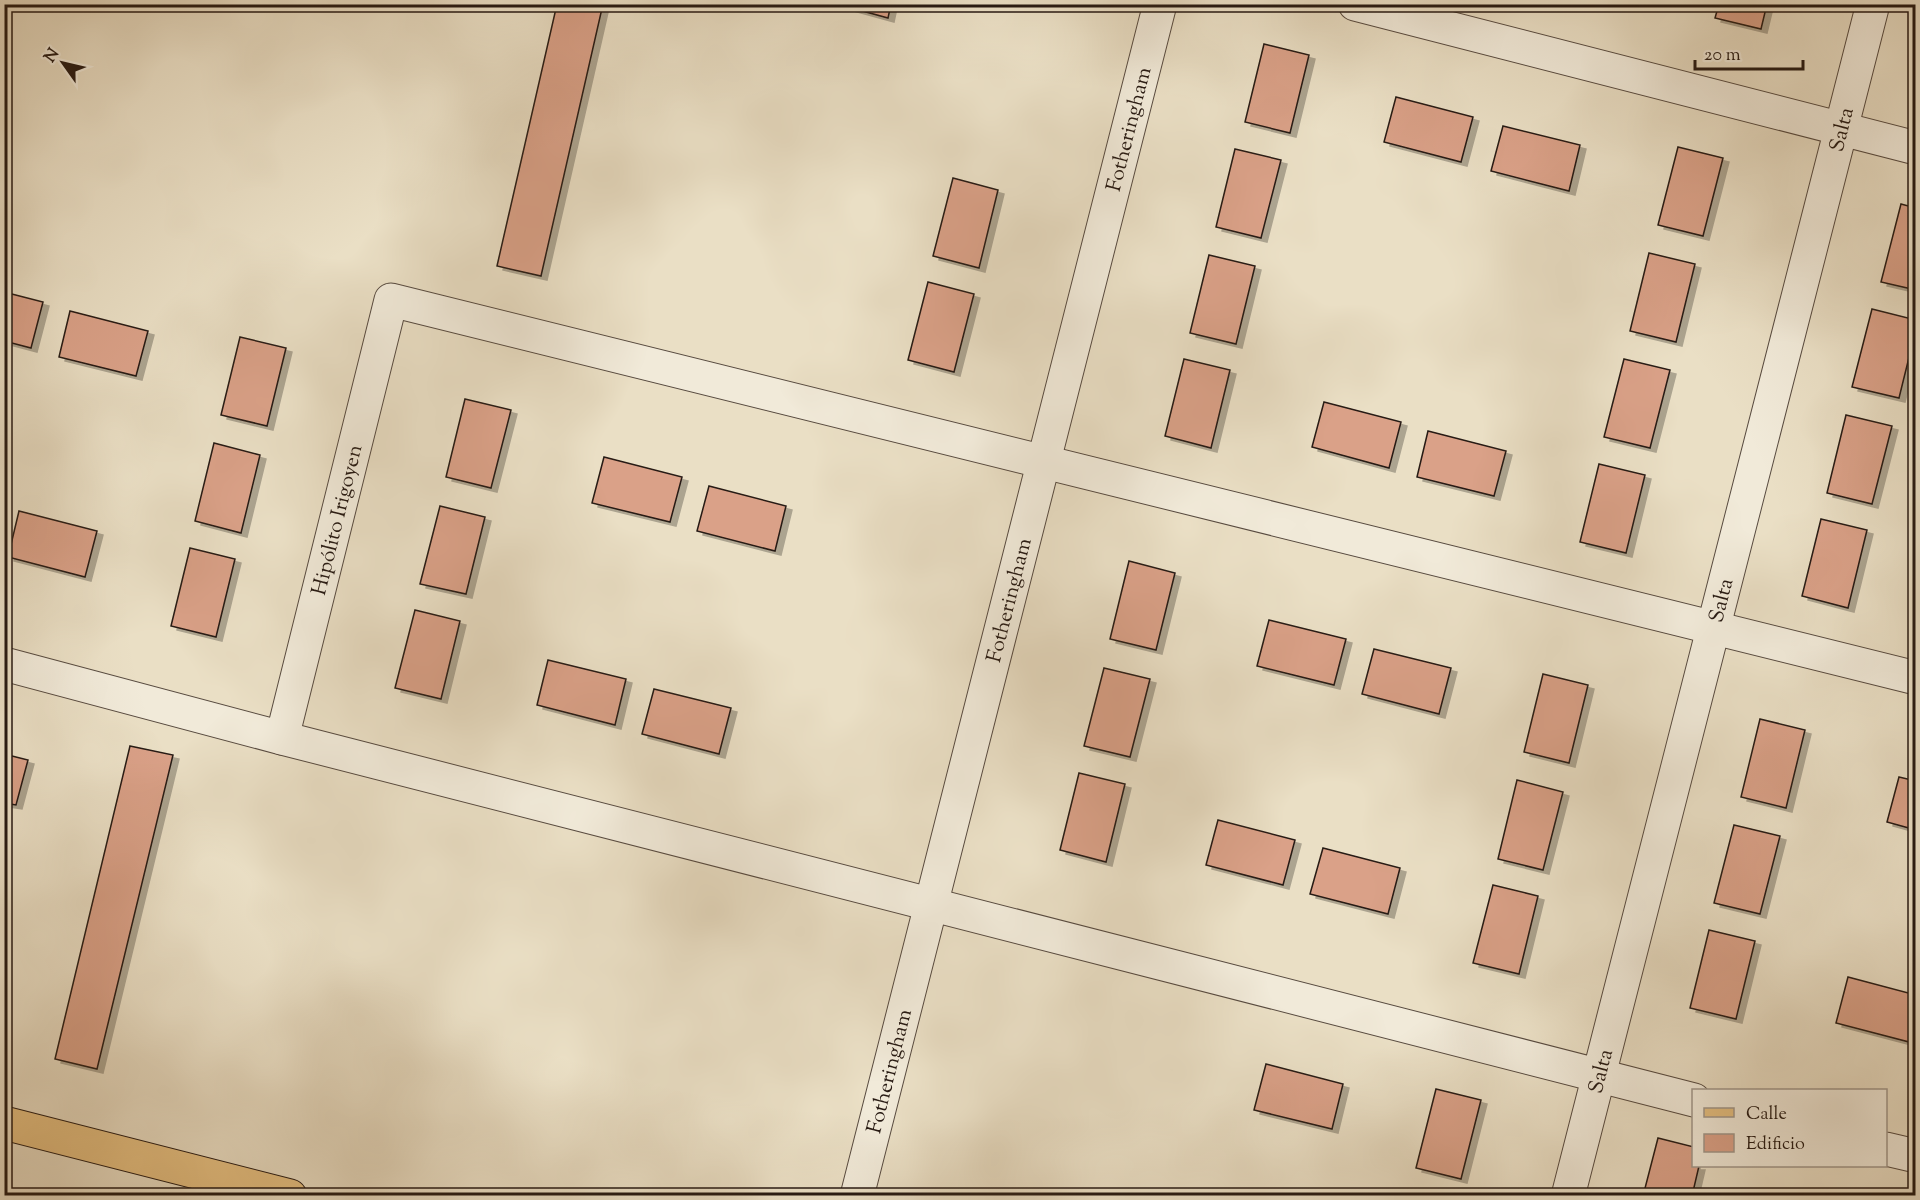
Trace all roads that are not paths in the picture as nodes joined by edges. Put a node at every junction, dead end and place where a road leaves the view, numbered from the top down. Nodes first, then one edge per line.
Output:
1 (1160, 4) edge
2 (1354, 4) edge
3 (1873, 4) edge
4 (1841, 129) junction
5 (1916, 148) edge
6 (1044, 462) junction
7 (1714, 628) junction
8 (4, 664) edge
9 (1916, 678) edge
10 (282, 738) junction
11 (931, 904) junction
12 (1599, 1076) junction
13 (1692, 1099) edge
14 (4, 1123) edge
15 (1887, 1149) edge
16 (1916, 1156) edge
17 (290, 1196) edge
18 (857, 1196) edge
19 (1568, 1196) edge

1 - 6 street, Fotheringham
2 - 4 street
3 - 4 street, Salta
4 - 5 street
4 - 7 street, Salta
6 - 7 street
6 - 10 street, Hipólito Irigoyen
6 - 11 street, Fotheringham
7 - 9 street
7 - 12 street, Salta
8 - 10 street
10 - 11 street
11 - 12 street
11 - 18 street, Fotheringham
12 - 13 street
12 - 19 street, Salta
14 - 17 main road
15 - 16 street

